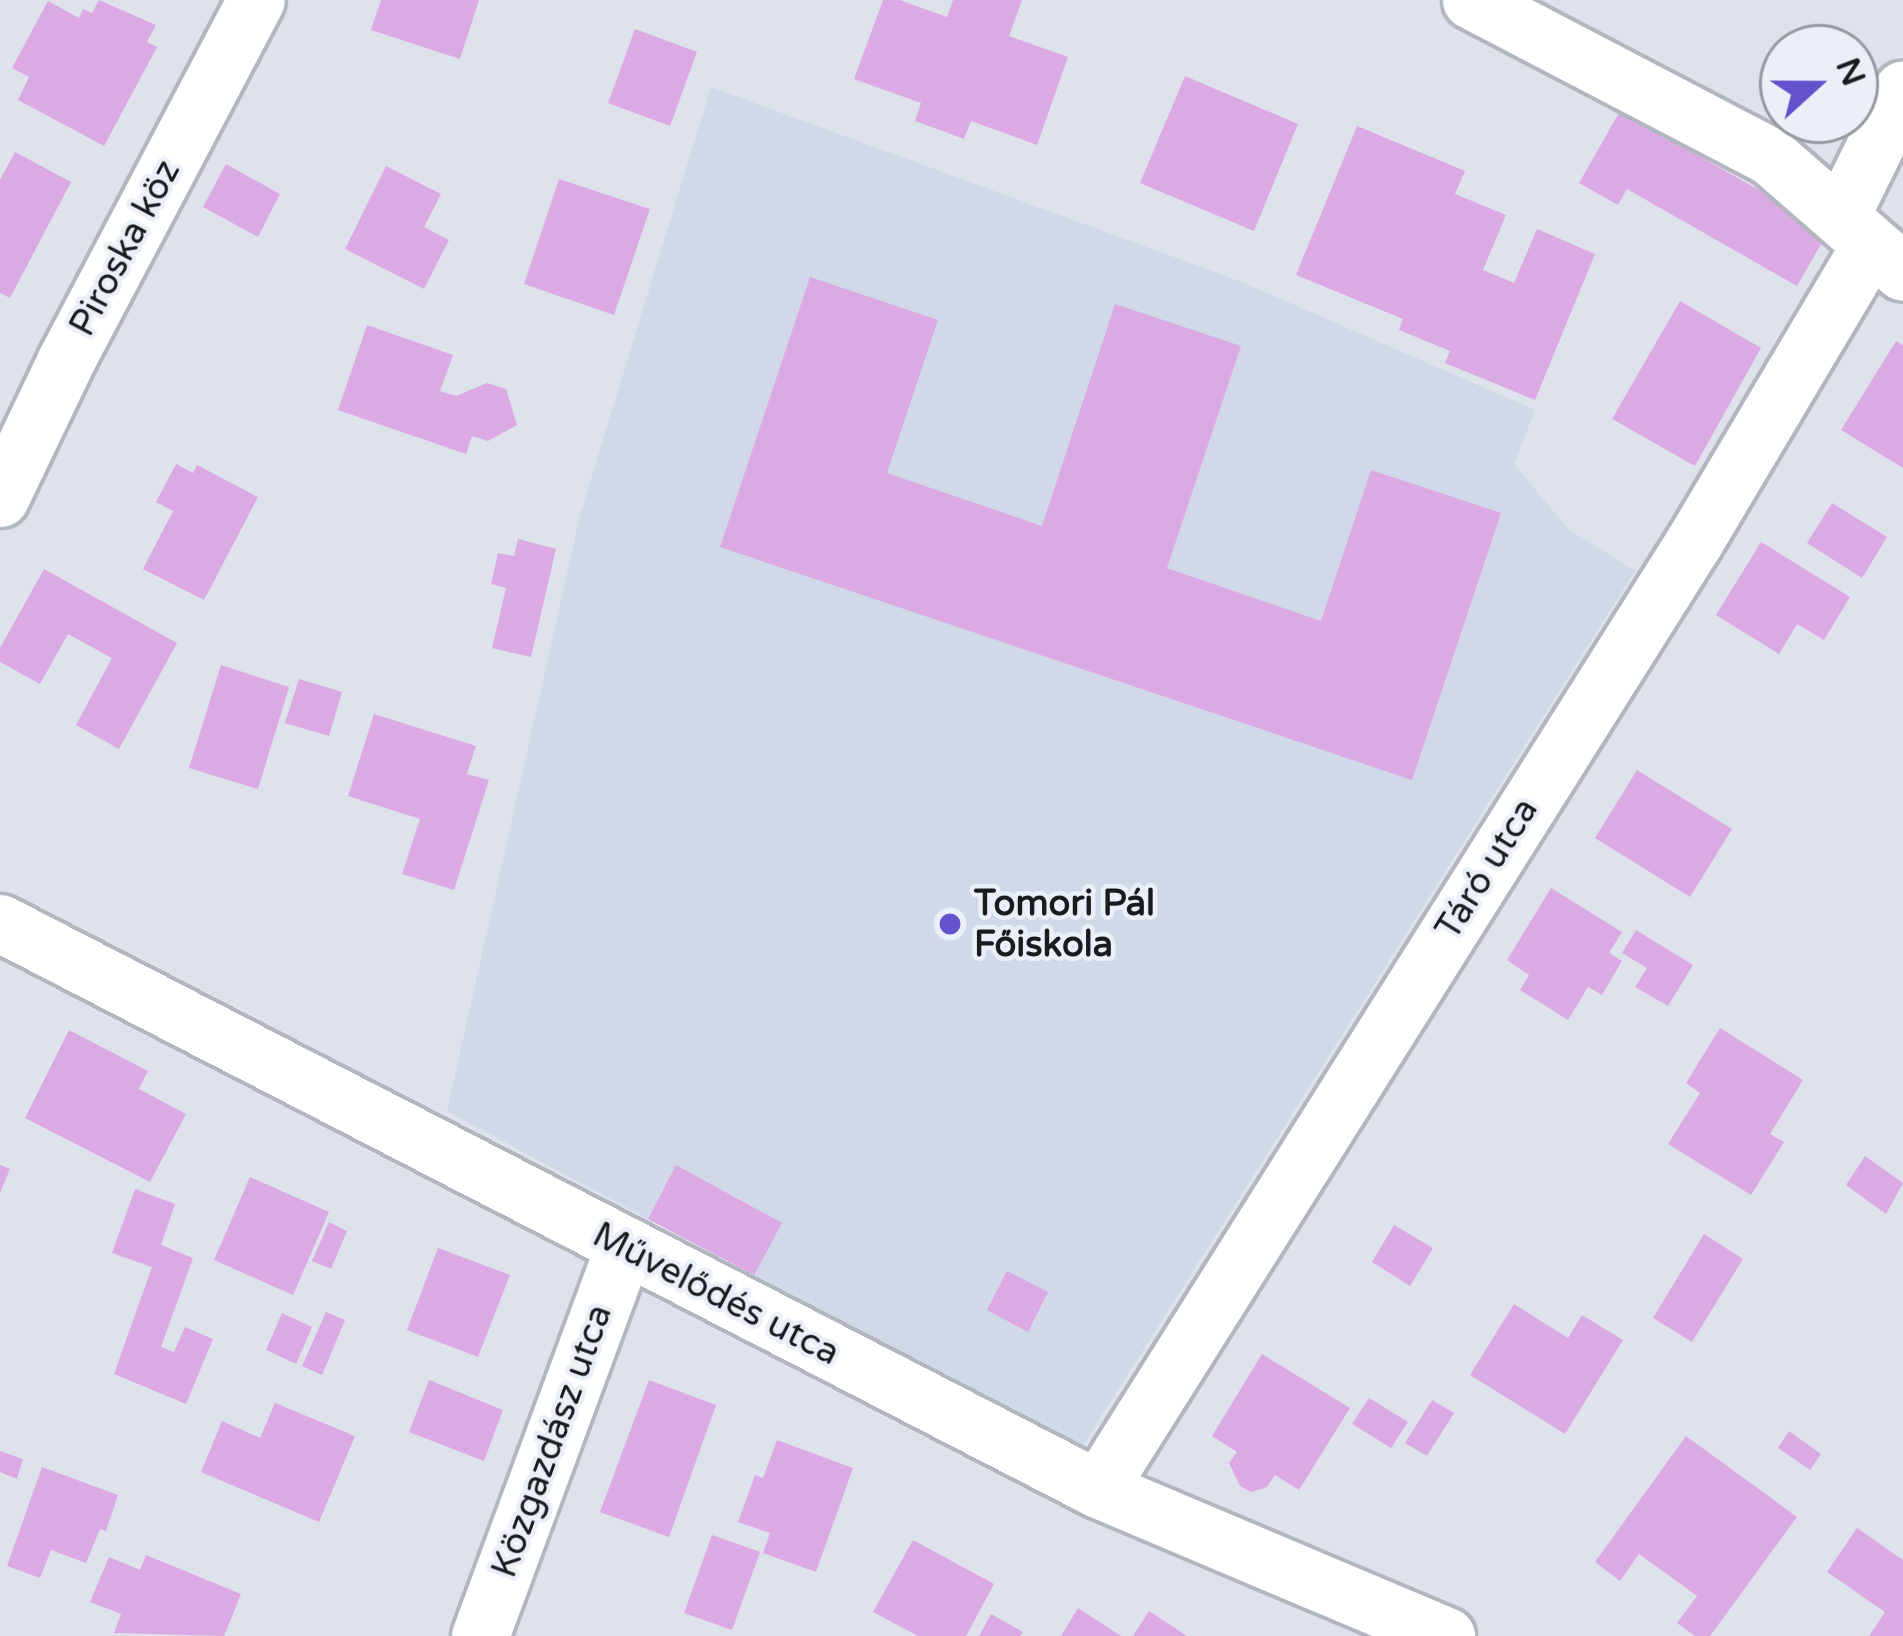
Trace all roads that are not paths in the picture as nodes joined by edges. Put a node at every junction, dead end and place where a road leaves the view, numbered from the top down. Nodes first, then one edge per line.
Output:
1 (256, 0) edge
2 (1471, 0) edge
3 (1903, 88) edge
4 (1871, 244) edge
5 (0, 499) edge
6 (0, 923) edge
7 (624, 1246) junction
8 (1097, 1489) junction
9 (1412, 1630) edge
10 (480, 1636) edge

1 - 5 street, Piroska köz
2 - 4 street
3 - 4 street, Táró utca
4 - 8 street, Táró utca
6 - 7 street, Művelődés utca
7 - 8 street, Művelődés utca
7 - 10 street, Közgazdász utca
8 - 9 street, Művelődés utca

